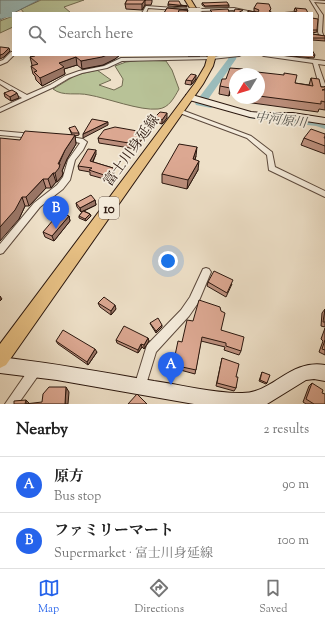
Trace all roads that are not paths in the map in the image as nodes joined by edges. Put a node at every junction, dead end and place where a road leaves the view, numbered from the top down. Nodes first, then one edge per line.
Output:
1 (188, 0) edge
2 (325, 2) edge
3 (255, 7) edge
4 (231, 11) edge
5 (145, 12) edge
6 (198, 12) edge
7 (242, 12) edge
8 (254, 12) edge
9 (315, 15) dead end
10 (323, 16) edge
11 (322, 36) edge
12 (12, 54) edge
13 (207, 56) edge
14 (270, 56) edge
15 (0, 63) edge
16 (315, 63) junction
17 (325, 63) edge
18 (0, 82) edge
19 (325, 86) edge
20 (27, 98) junction
21 (192, 98) junction
22 (0, 110) edge
23 (182, 112) junction
24 (325, 121) edge
25 (0, 133) edge
26 (44, 137) edge
27 (59, 138) edge
28 (325, 194) edge
29 (0, 250) edge
30 (206, 272) dead end
31 (0, 359) edge
32 (0, 365) edge
33 (36, 369) junction
34 (321, 369) edge
35 (140, 387) junction
36 (207, 401) edge
37 (11, 404) edge

1 - 6 main road
2 - 10 street
3 - 8 street
4 - 6 street
4 - 7 street
5 - 6 street, bridge
9 - 10 street
10 - 11 street
12 - 15 street
13 - 20 street
13 - 21 main road, 富士川身延線 / 10
14 - 16 street
16 - 17 street
16 - 19 street
18 - 20 street
20 - 22 street
21 - 23 main road, 富士川身延線 / 10
21 - 24 street
23 - 28 street
23 - 31 main road, 富士川身延線 / 10
25 - 26 street
27 - 29 street
30 - 35 street
32 - 33 street
33 - 35 street
33 - 37 street
34 - 36 street
35 - 36 street

